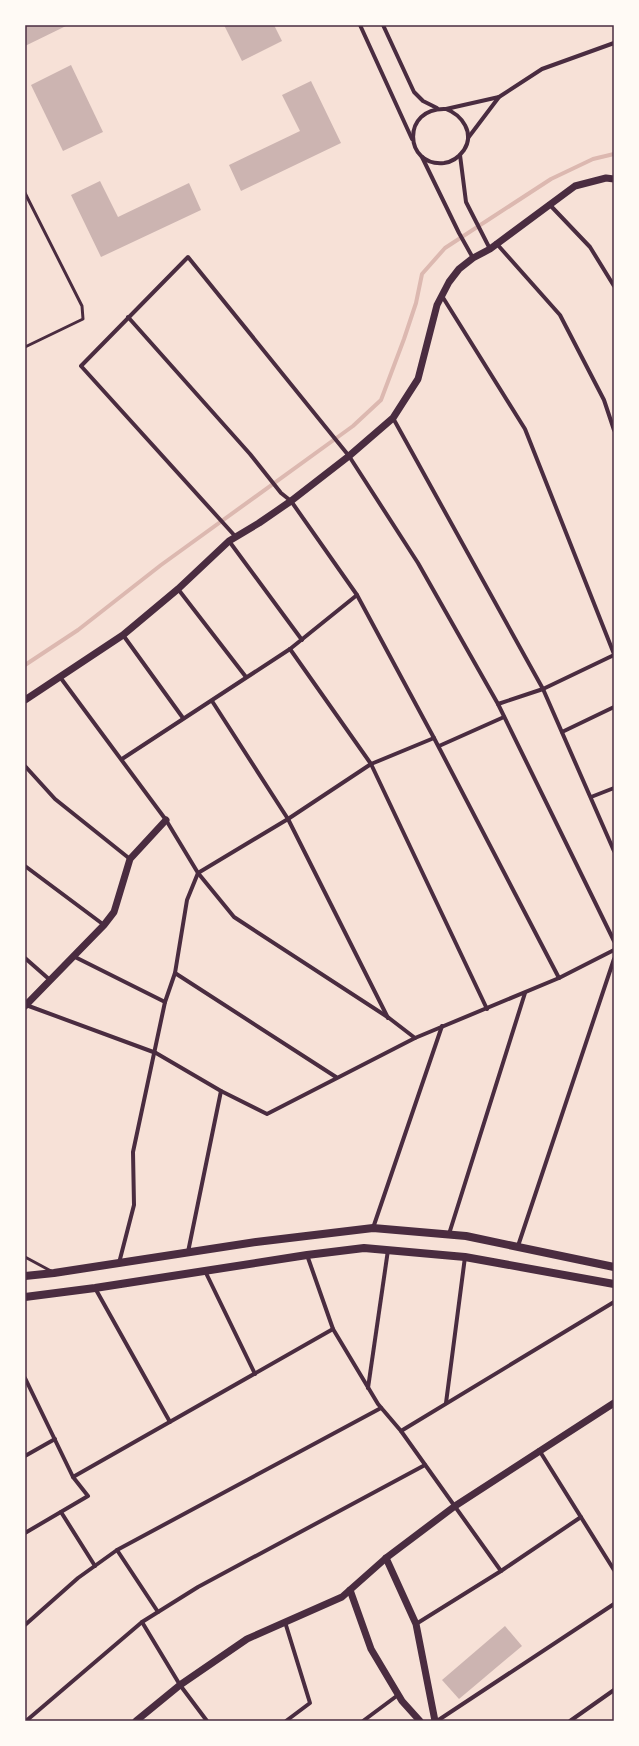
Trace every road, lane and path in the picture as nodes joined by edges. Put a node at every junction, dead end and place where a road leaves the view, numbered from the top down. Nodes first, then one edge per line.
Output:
1 (360, 25) edge
2 (383, 25) edge
3 (614, 43) edge
4 (499, 97) junction
5 (437, 108) junction
6 (446, 109) junction
7 (468, 138) junction
8 (413, 141) junction
9 (460, 155) junction
10 (422, 157) junction
11 (614, 179) edge
12 (25, 193) edge
13 (550, 204) junction
14 (496, 243) junction
15 (490, 249) junction
16 (471, 255) junction
17 (614, 286) edge
18 (442, 296) junction
19 (128, 317) junction
20 (25, 347) edge
21 (393, 418) junction
22 (614, 430) edge
23 (349, 456) junction
24 (291, 501) junction
25 (235, 536) junction
26 (229, 541) junction
27 (178, 589) junction
28 (357, 595) junction
29 (123, 635) junction
30 (302, 640) junction
31 (290, 649) junction
32 (614, 655) edge
33 (246, 676) junction
34 (60, 677) junction
35 (544, 689) junction
36 (25, 700) edge
37 (212, 701) junction
38 (498, 704) junction
39 (614, 707) edge
40 (504, 717) junction
41 (183, 718) junction
42 (562, 732) junction
43 (434, 738) junction
44 (439, 746) junction
45 (122, 759) junction
46 (371, 764) junction
47 (25, 766) edge
48 (614, 788) edge
49 (591, 797) junction
50 (288, 819) junction
51 (166, 820) junction
52 (614, 851) edge
53 (130, 858) junction
54 (25, 866) edge
55 (198, 873) junction
56 (104, 925) junction
57 (614, 941) edge
58 (614, 950) edge
59 (73, 956) junction
60 (25, 958) edge
61 (614, 959) edge
62 (175, 973) junction
63 (559, 978) junction
64 (50, 980) junction
65 (525, 992) junction
66 (165, 1002) junction
67 (25, 1005) edge
68 (487, 1009) junction
69 (389, 1018) junction
70 (442, 1026) junction
71 (415, 1038) junction
72 (156, 1053) junction
73 (336, 1077) junction
74 (221, 1091) junction
75 (373, 1228) junction
76 (449, 1234) junction
77 (518, 1246) junction
78 (388, 1250) junction
79 (188, 1253) junction
80 (307, 1255) junction
81 (25, 1257) edge
82 (465, 1257) junction
83 (119, 1263) junction
84 (614, 1267) edge
85 (205, 1272) junction
86 (54, 1273) junction
87 (25, 1276) edge
88 (614, 1284) edge
89 (95, 1288) junction
90 (25, 1297) edge
91 (614, 1302) edge
92 (333, 1329) junction
93 (255, 1374) junction
94 (25, 1378) edge
95 (368, 1388) junction
96 (614, 1403) edge
97 (446, 1404) junction
98 (381, 1408) junction
99 (170, 1422) junction
100 (401, 1431) junction
101 (55, 1439) junction
102 (539, 1450) junction
103 (25, 1456) edge
104 (426, 1465) junction
105 (73, 1477) junction
106 (455, 1506) junction
107 (60, 1512) junction
108 (581, 1517) junction
109 (25, 1533) edge
110 (117, 1550) junction
111 (386, 1558) junction
112 (95, 1566) junction
113 (614, 1570) edge
114 (501, 1571) junction
115 (350, 1590) junction
116 (614, 1604) edge
117 (158, 1612) junction
118 (142, 1622) junction
119 (285, 1622) junction
120 (416, 1624) junction
121 (25, 1625) edge
122 (180, 1685) junction
123 (614, 1690) edge
124 (398, 1695) junction
125 (26, 1721) edge
126 (136, 1721) edge
127 (207, 1721) edge
128 (286, 1721) edge
129 (363, 1721) edge
130 (420, 1721) edge
131 (436, 1721) edge
132 (570, 1721) edge

1 - 8 street
2 - 5 street
3 - 4 street
4 - 6 street
4 - 7 street
5 - 6 street
5 - 8 street
6 - 7 street
7 - 9 street
8 - 10 street
9 - 10 street
9 - 15 street
10 - 16 street
11 - 13 street
12 - 20 lane
13 - 14 street
13 - 17 street
14 - 15 street
14 - 22 street
15 - 16 street
16 - 18 street
18 - 21 street
18 - 32 street
19 - 23 street
19 - 24 street
19 - 25 street
21 - 23 street
21 - 35 street
23 - 24 street
23 - 38 street
24 - 25 street
24 - 28 street
25 - 26 street
26 - 27 street
26 - 30 street
27 - 29 street
27 - 33 street
28 - 30 street
28 - 43 street
29 - 34 street
29 - 41 street
30 - 31 street
31 - 33 street
31 - 46 street
32 - 35 street
33 - 37 street
34 - 36 street
34 - 45 street
35 - 38 street
35 - 42 street
37 - 41 street
37 - 50 street
38 - 40 street
39 - 42 street
40 - 44 street
40 - 57 street
41 - 45 street
42 - 49 street
43 - 44 street
43 - 46 street
44 - 63 street
45 - 51 street
46 - 50 street
46 - 68 street
47 - 53 street
48 - 49 street
49 - 52 street
50 - 55 street
50 - 69 street
51 - 53 street
51 - 55 street
53 - 56 street
54 - 56 street
55 - 62 street
55 - 69 street
56 - 59 street
58 - 63 street
59 - 64 street
59 - 66 street
60 - 64 street
61 - 77 street
62 - 66 street
62 - 73 street
63 - 65 street
64 - 67 street
65 - 68 street
65 - 76 street
66 - 72 street
67 - 72 street
68 - 70 street
69 - 71 street
70 - 71 street
70 - 75 street
71 - 73 street
72 - 74 street
72 - 83 street
73 - 74 street
74 - 79 street
75 - 76 main road
75 - 79 main road
76 - 77 main road
77 - 84 main road
78 - 80 main road
78 - 82 main road
78 - 95 street
79 - 83 main road
80 - 85 main road
80 - 92 street
81 - 86 lane
82 - 88 main road
82 - 97 street
83 - 86 main road
85 - 89 main road
85 - 93 street
86 - 87 main road
89 - 90 main road
89 - 99 street
91 - 97 street
92 - 93 street
92 - 95 street
93 - 99 street
94 - 101 street
95 - 98 street
96 - 102 street
97 - 100 street
98 - 100 street
98 - 110 street
99 - 105 street
100 - 104 street
101 - 103 street
101 - 105 street
102 - 106 street
102 - 108 street
104 - 106 street
104 - 117 street
105 - 107 street
106 - 111 street
106 - 114 street
107 - 109 street
107 - 112 street
108 - 113 street
108 - 114 street
110 - 112 street
110 - 117 street
111 - 115 street
111 - 120 street
112 - 121 street
114 - 120 street
115 - 119 street
115 - 124 street
116 - 131 street
117 - 118 street
118 - 122 street
118 - 125 street
119 - 122 street
119 - 128 street
120 - 131 street
122 - 126 street
122 - 127 street
123 - 132 street
124 - 129 street
124 - 130 street

